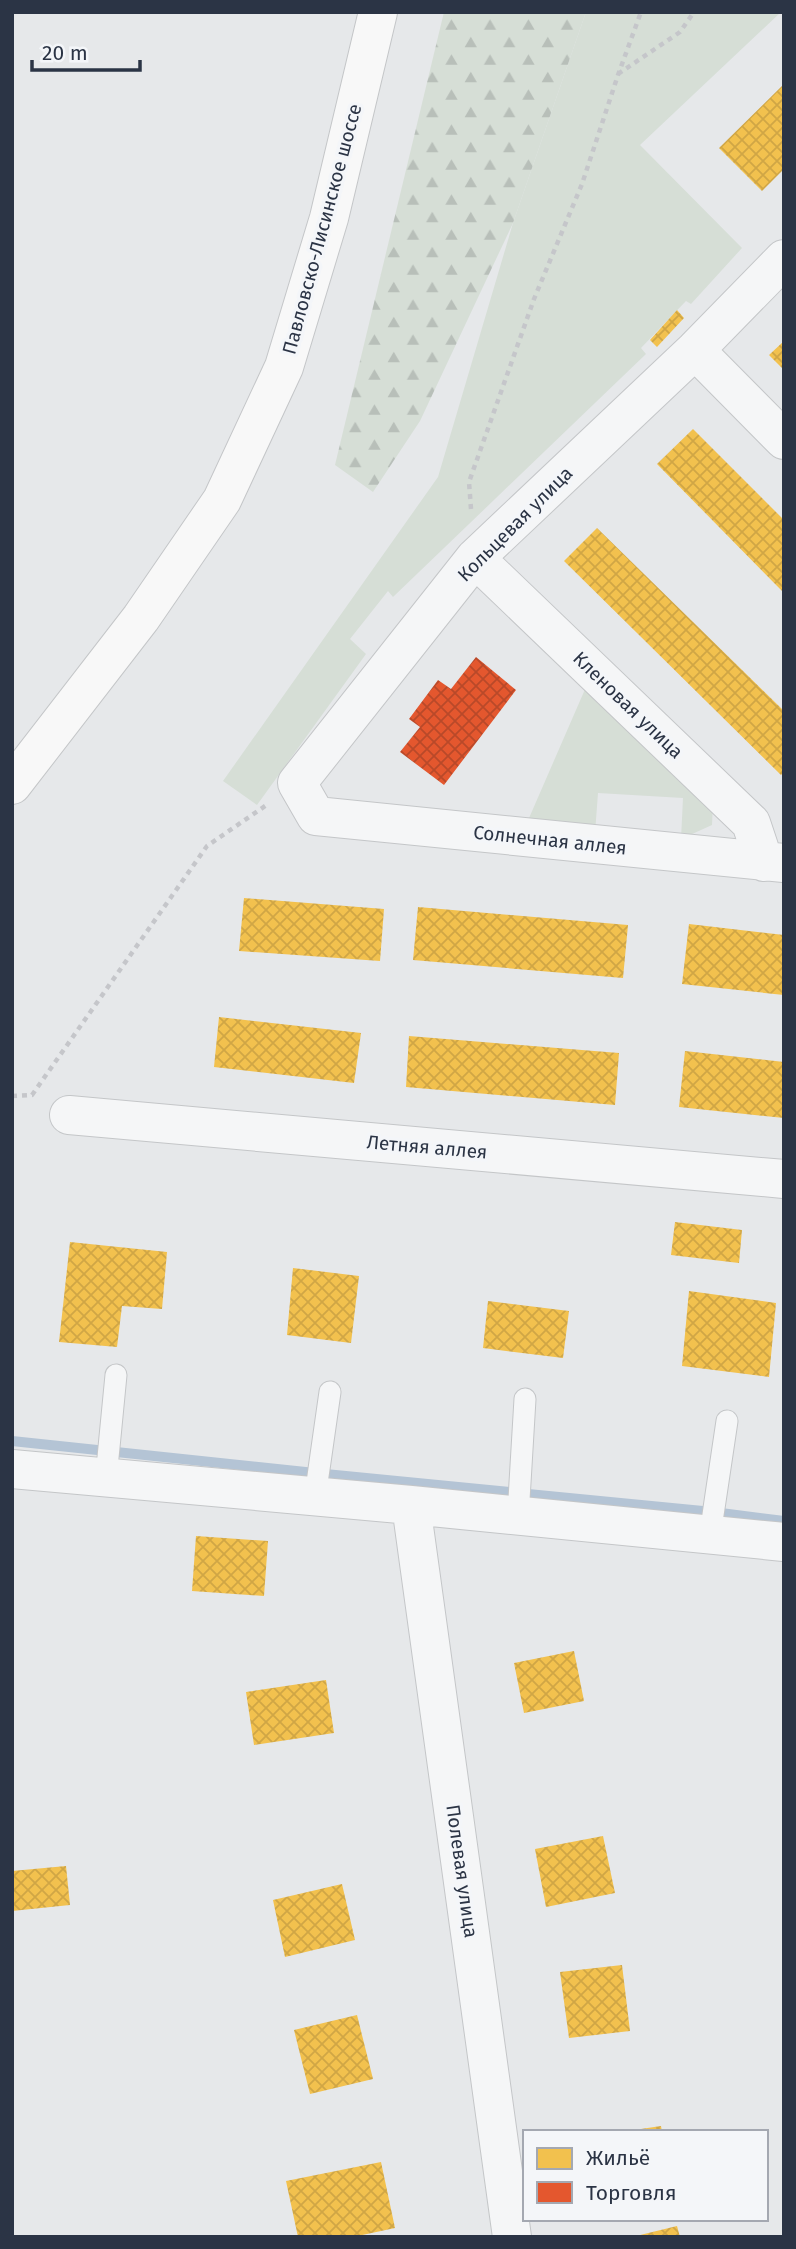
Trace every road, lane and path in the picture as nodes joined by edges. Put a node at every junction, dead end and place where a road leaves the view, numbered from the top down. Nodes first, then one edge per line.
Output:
1 (378, 12) edge
2 (641, 12) edge
3 (694, 12) edge
4 (618, 75) junction
5 (784, 259) edge
6 (695, 350) junction
7 (784, 440) edge
8 (475, 558) junction
9 (297, 783) junction
10 (12, 785) edge
11 (774, 862) edge
12 (12, 1096) edge
13 (69, 1115) dead end
14 (784, 1179) edge
15 (116, 1375) dead end
16 (330, 1392) dead end
17 (525, 1399) dead end
18 (727, 1421) dead end
19 (12, 1469) edge
20 (106, 1478) junction
21 (315, 1496) junction
22 (411, 1505) junction
23 (518, 1516) junction
24 (710, 1535) junction
25 (784, 1542) edge
26 (512, 2237) edge

1 - 10 main road, Павловско-Лисинское шоссе
2 - 4 path
3 - 4 path
4 - 8 path
5 - 6 street, Кольцевая улица
6 - 7 street
6 - 8 street, Кольцевая улица
8 - 9 street, Кольцевая улица
8 - 11 street, Кленовая улица
9 - 11 street, Солнечная аллея
9 - 12 path
13 - 14 street, Летняя аллея
15 - 20 lane
16 - 21 lane
17 - 23 lane
18 - 24 lane
19 - 20 street
20 - 21 street
21 - 22 street
22 - 23 street
22 - 26 street, Полевая улица
23 - 24 street
24 - 25 street

